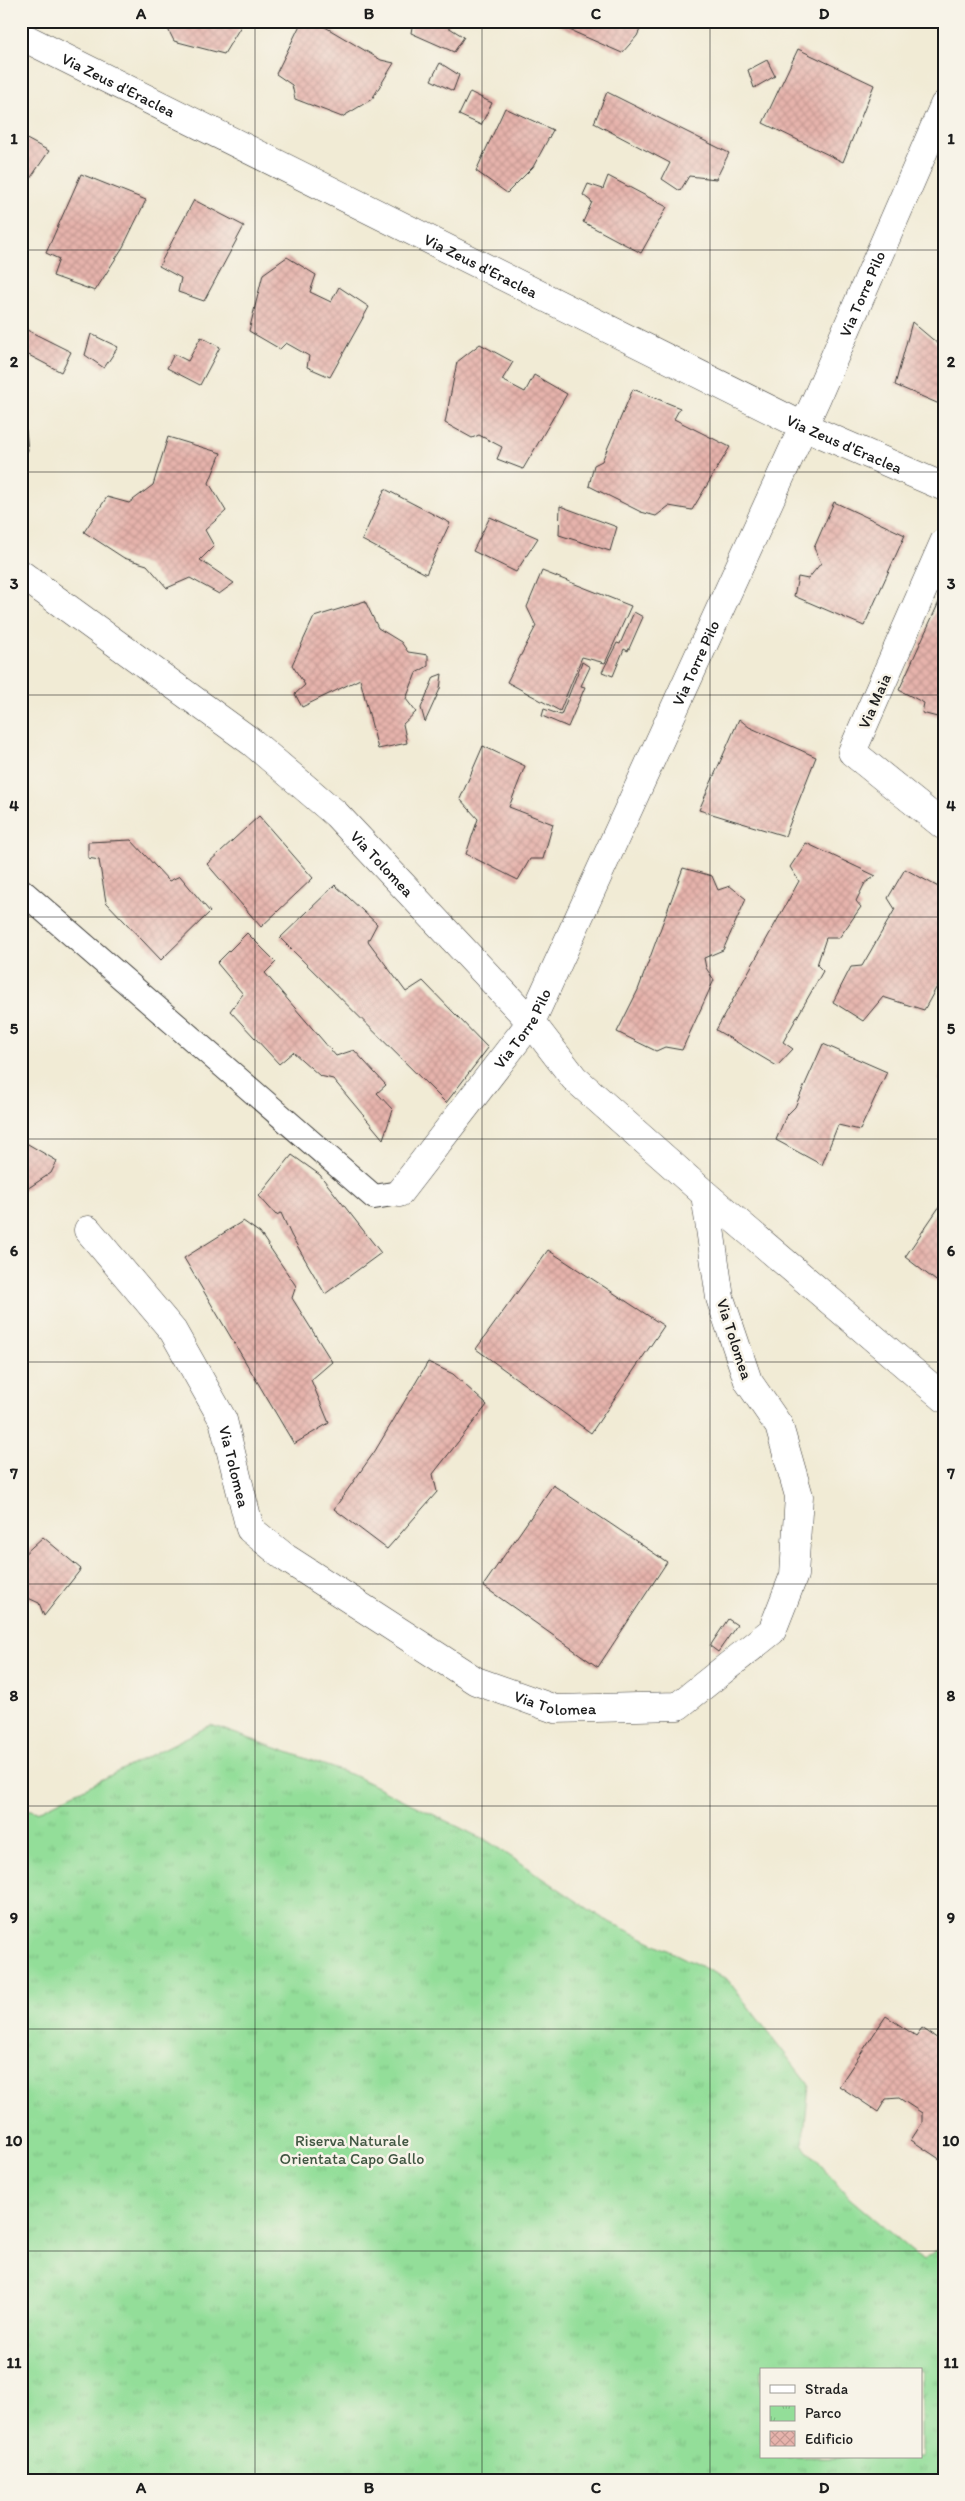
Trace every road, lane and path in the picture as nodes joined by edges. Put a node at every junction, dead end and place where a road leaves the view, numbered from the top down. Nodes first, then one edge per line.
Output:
1 (21, 36) edge
2 (944, 105) edge
3 (804, 426) junction
4 (944, 487) edge
5 (944, 542) edge
6 (21, 574) edge
7 (944, 826) edge
8 (22, 890) edge
9 (531, 1022) junction
10 (398, 1193) joint
11 (705, 1194) junction
12 (88, 1230) dead end
13 (944, 1398) edge

1 - 3 street, Via Zeus d'Eraclea
2 - 3 street, Via Torre Pilo
3 - 4 street, Via Zeus d'Eraclea
3 - 9 street, Via Torre Pilo
5 - 7 street, Via Maia
6 - 9 street, Via Tolomea
8 - 10 lane
9 - 10 street, Via Torre Pilo
9 - 11 street, Via Tolomea
11 - 12 street, Via Tolomea
11 - 13 street, Via Tolomea

